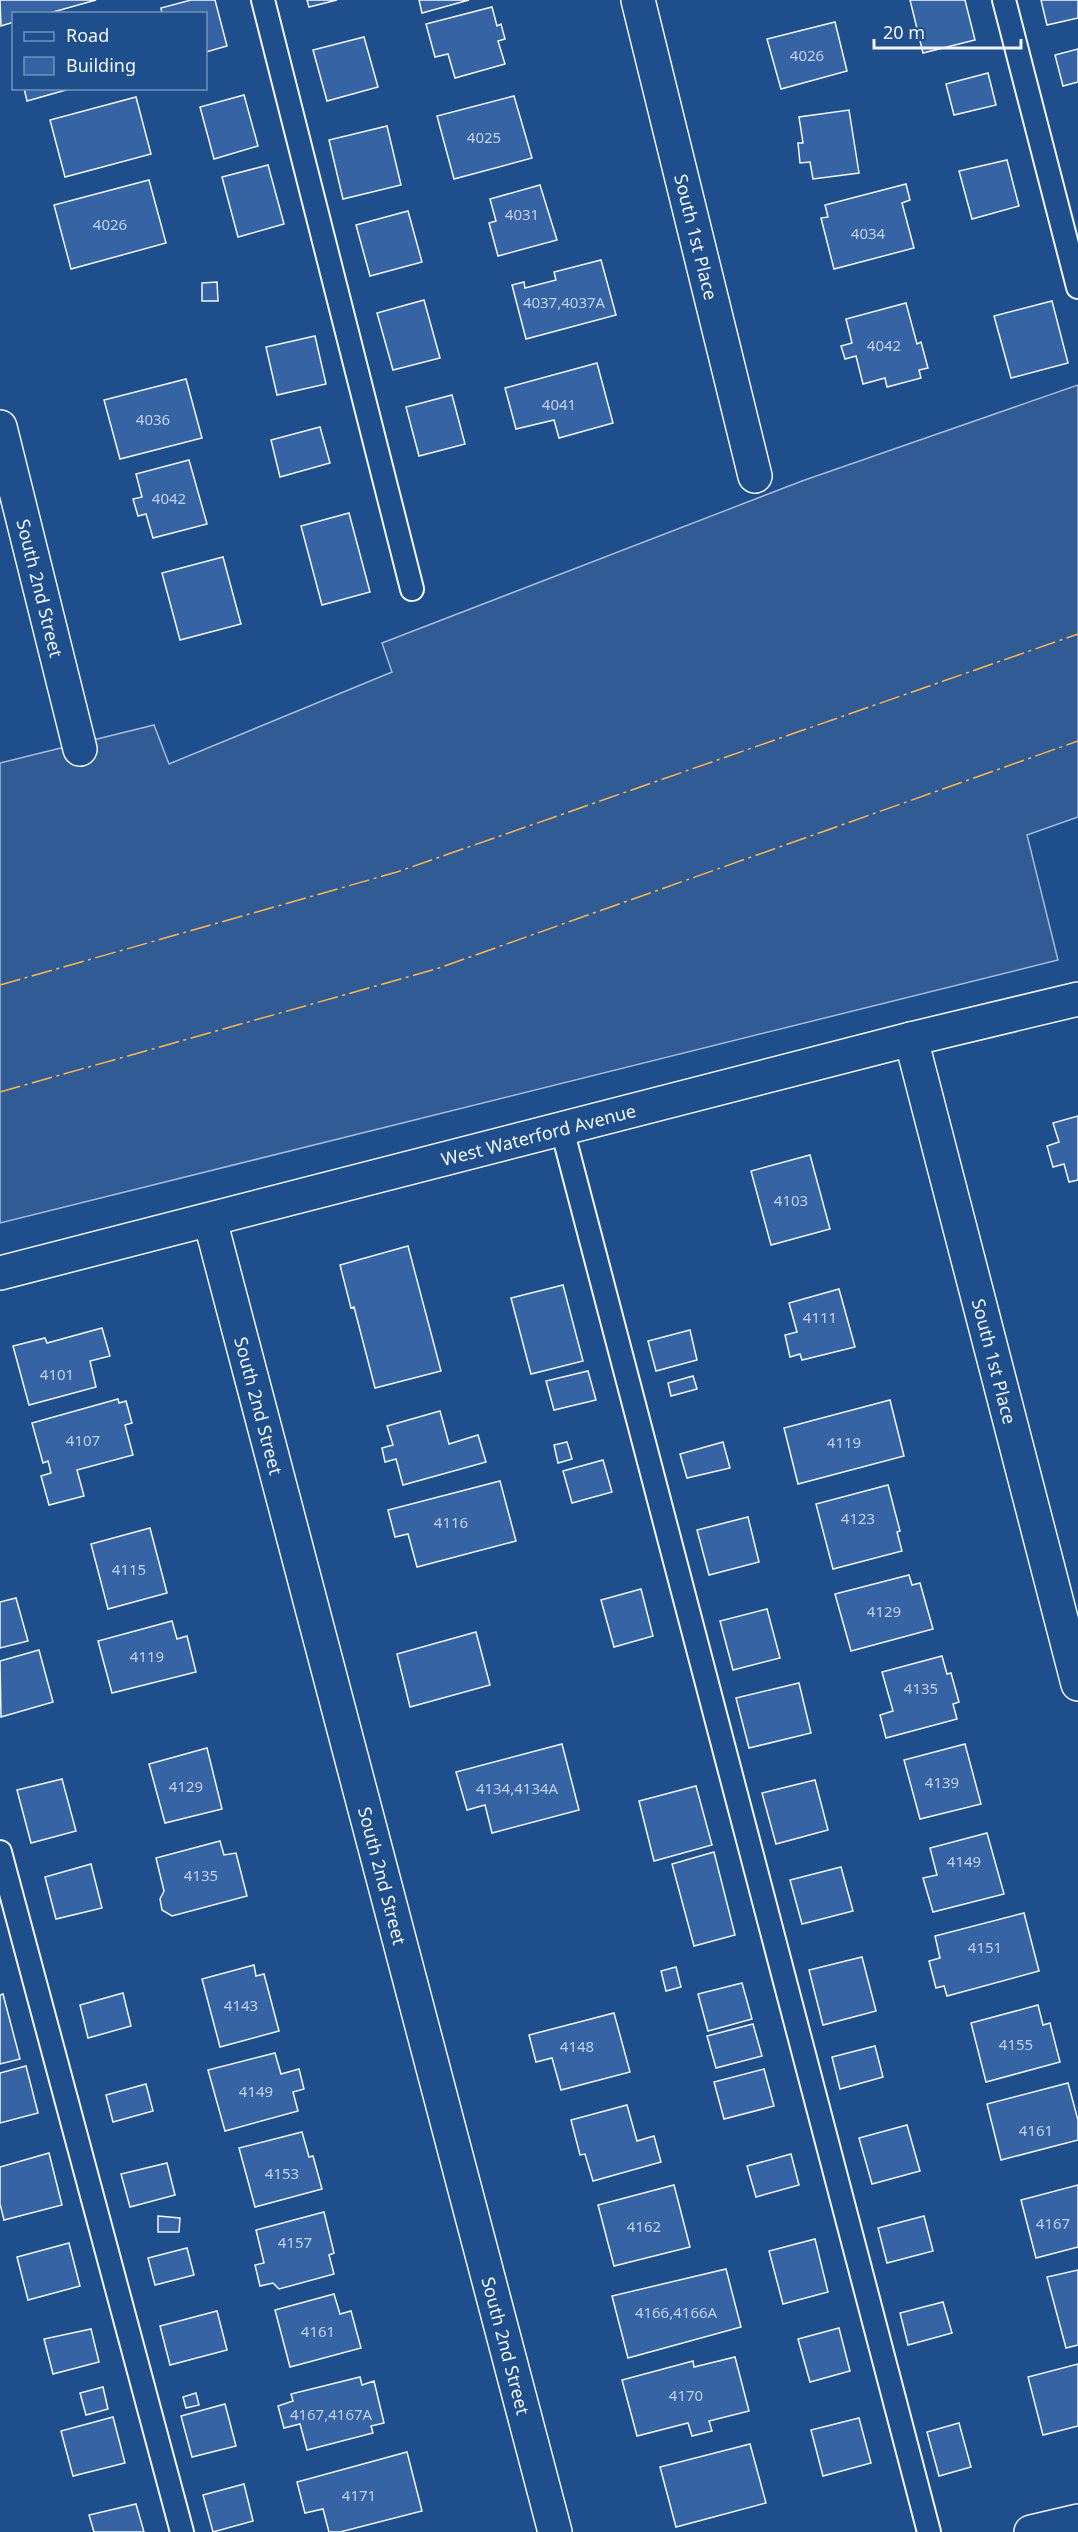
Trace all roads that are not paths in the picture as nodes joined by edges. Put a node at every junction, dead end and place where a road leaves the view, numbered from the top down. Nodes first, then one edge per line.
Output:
1 (263, 0) edge
2 (638, 0) edge
3 (1004, 0) edge
4 (1078, 288) edge
5 (0, 427) edge
6 (755, 476) dead end
7 (412, 589) dead end
8 (80, 749) dead end
9 (1078, 999) edge
10 (911, 1039) junction
11 (562, 1129) junction
12 (210, 1220) junction
13 (0, 1273) edge
14 (1078, 1684) edge
15 (0, 1852) edge
16 (1078, 2521) edge
17 (182, 2532) edge
18 (555, 2532) edge
19 (929, 2532) edge
20 (1031, 2532) edge

1 - 7 lane
2 - 6 street, South 1st Place
3 - 4 lane
5 - 8 street, South 2nd Street
9 - 10 street, West Waterford Avenue
10 - 11 street, West Waterford Avenue
10 - 14 street, South 1st Place
11 - 12 street, West Waterford Avenue
11 - 19 lane
12 - 13 street, West Waterford Avenue
12 - 18 street, South 2nd Street
15 - 17 lane
16 - 20 street

